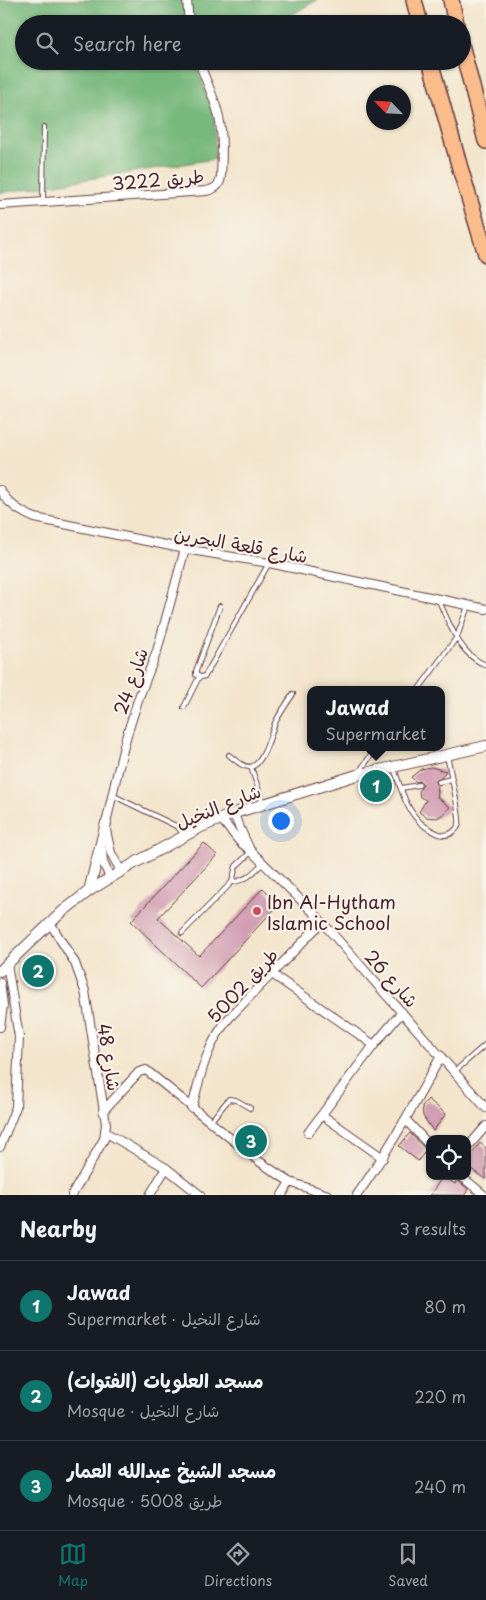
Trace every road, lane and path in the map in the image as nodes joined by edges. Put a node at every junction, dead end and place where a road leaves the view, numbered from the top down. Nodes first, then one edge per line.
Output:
1 (187, 0) edge
2 (414, 0) edge
3 (451, 0) edge
4 (188, 15) edge
5 (418, 15) edge
6 (454, 15) edge
7 (202, 70) edge
8 (432, 70) edge
9 (468, 70) edge
10 (44, 127) dead end
11 (486, 141) edge
12 (43, 202) junction
13 (0, 205) edge
14 (486, 254) edge
15 (0, 490) edge
16 (2, 498) edge
17 (185, 549) junction
18 (269, 563) junction
19 (438, 599) junction
20 (220, 606) dead end
21 (468, 606) junction
22 (486, 609) edge
23 (457, 637) junction
24 (486, 665) edge
25 (198, 676) junction
26 (421, 686) edge
27 (292, 694) dead end
28 (184, 707) dead end
29 (486, 746) edge
30 (374, 751) edge
31 (446, 754) junction
32 (229, 756) dead end
33 (393, 766) junction
34 (251, 767) junction
35 (357, 775) junction
36 (452, 779) junction
37 (439, 782) dead end
38 (419, 785) dead end
39 (401, 788) junction
40 (112, 795) junction
41 (264, 804) junction
42 (234, 814) junction
43 (220, 819) junction
44 (106, 823) junction
45 (184, 836) junction
46 (251, 851) junction
47 (264, 863) junction
48 (121, 871) junction
49 (110, 878) junction
50 (232, 882) junction
51 (89, 890) junction
52 (322, 922) junction
53 (50, 923) junction
54 (182, 933) dead end
55 (4, 967) edge
56 (272, 974) junction
57 (0, 983) edge
58 (402, 1012) junction
59 (0, 1027) edge
60 (486, 1044) edge
61 (374, 1045) junction
62 (441, 1056) junction
63 (454, 1072) junction
64 (192, 1108) junction
65 (250, 1108) dead end
66 (486, 1108) edge
67 (103, 1112) junction
68 (322, 1115) junction
69 (406, 1120) junction
70 (210, 1122) junction
71 (486, 1126) edge
72 (105, 1132) junction
73 (308, 1133) dead end
74 (426, 1142) edge
75 (471, 1143) edge
76 (0, 1146) edge
77 (384, 1158) junction
78 (166, 1168) junction
79 (465, 1180) edge
80 (290, 1182) junction
81 (72, 1195) edge
82 (150, 1195) edge
83 (200, 1195) edge
84 (282, 1195) edge
85 (328, 1195) edge
86 (358, 1195) edge
87 (484, 1195) edge

1 - 4 street
2 - 5 highway
3 - 6 highway
7 - 12 street, طريق 3222
8 - 14 highway
9 - 11 highway
10 - 12 lane
12 - 13 street, طريق 3222
15 - 16 street, شارع قلعة البحرين
16 - 17 street, شارع قلعة البحرين
17 - 18 street, شارع قلعة البحرين
17 - 40 street, شارع 24
18 - 19 street, شارع قلعة البحرين
18 - 25 lane
19 - 21 street, شارع قلعة البحرين
19 - 23 lane
20 - 25 lane
21 - 22 street, شارع قلعة البحرين
21 - 23 lane
23 - 24 lane
23 - 26 lane
25 - 28 lane
27 - 34 lane
29 - 31 street, شارع النخيل
30 - 35 lane
31 - 33 street, شارع النخيل
31 - 36 lane
32 - 34 lane
33 - 35 street, شارع النخيل
33 - 39 lane
34 - 41 lane
35 - 41 street, شارع النخيل
36 - 37 lane
36 - 39 lane
38 - 39 lane
40 - 44 street, شارع 24
40 - 45 lane
41 - 42 street, شارع النخيل
42 - 43 street, شارع النخيل
42 - 46 street, شارع 26
43 - 45 street, شارع النخيل
43 - 46 street, شارع 26
44 - 48 street, شارع 24
44 - 49 street, شارع 24
44 - 51 street
45 - 48 street, شارع النخيل
46 - 47 street, شارع 26
46 - 50 lane
47 - 50 lane
47 - 52 street, شارع 26
48 - 49 street, شارع النخيل
49 - 51 street, شارع النخيل
50 - 54 lane
51 - 53 street, شارع النخيل
52 - 56 street, طريق 5002
52 - 58 street, شارع 26
53 - 55 street, شارع النخيل
53 - 67 street, شارع 48
55 - 76 street
56 - 61 street
56 - 64 street, طريق 5002
57 - 59 street
58 - 61 street
58 - 62 street, شارع 26
60 - 63 lane
61 - 68 street
62 - 63 street, شارع 26
62 - 69 street
63 - 66 street, شارع 26
64 - 67 street
64 - 70 street
65 - 70 lane
67 - 72 street, شارع 48
68 - 73 street
68 - 77 street
69 - 74 street
69 - 77 street
70 - 80 street
71 - 75 street
72 - 78 street
72 - 81 street
77 - 86 street
78 - 82 street
78 - 83 street
79 - 87 street
80 - 84 street
80 - 85 street

